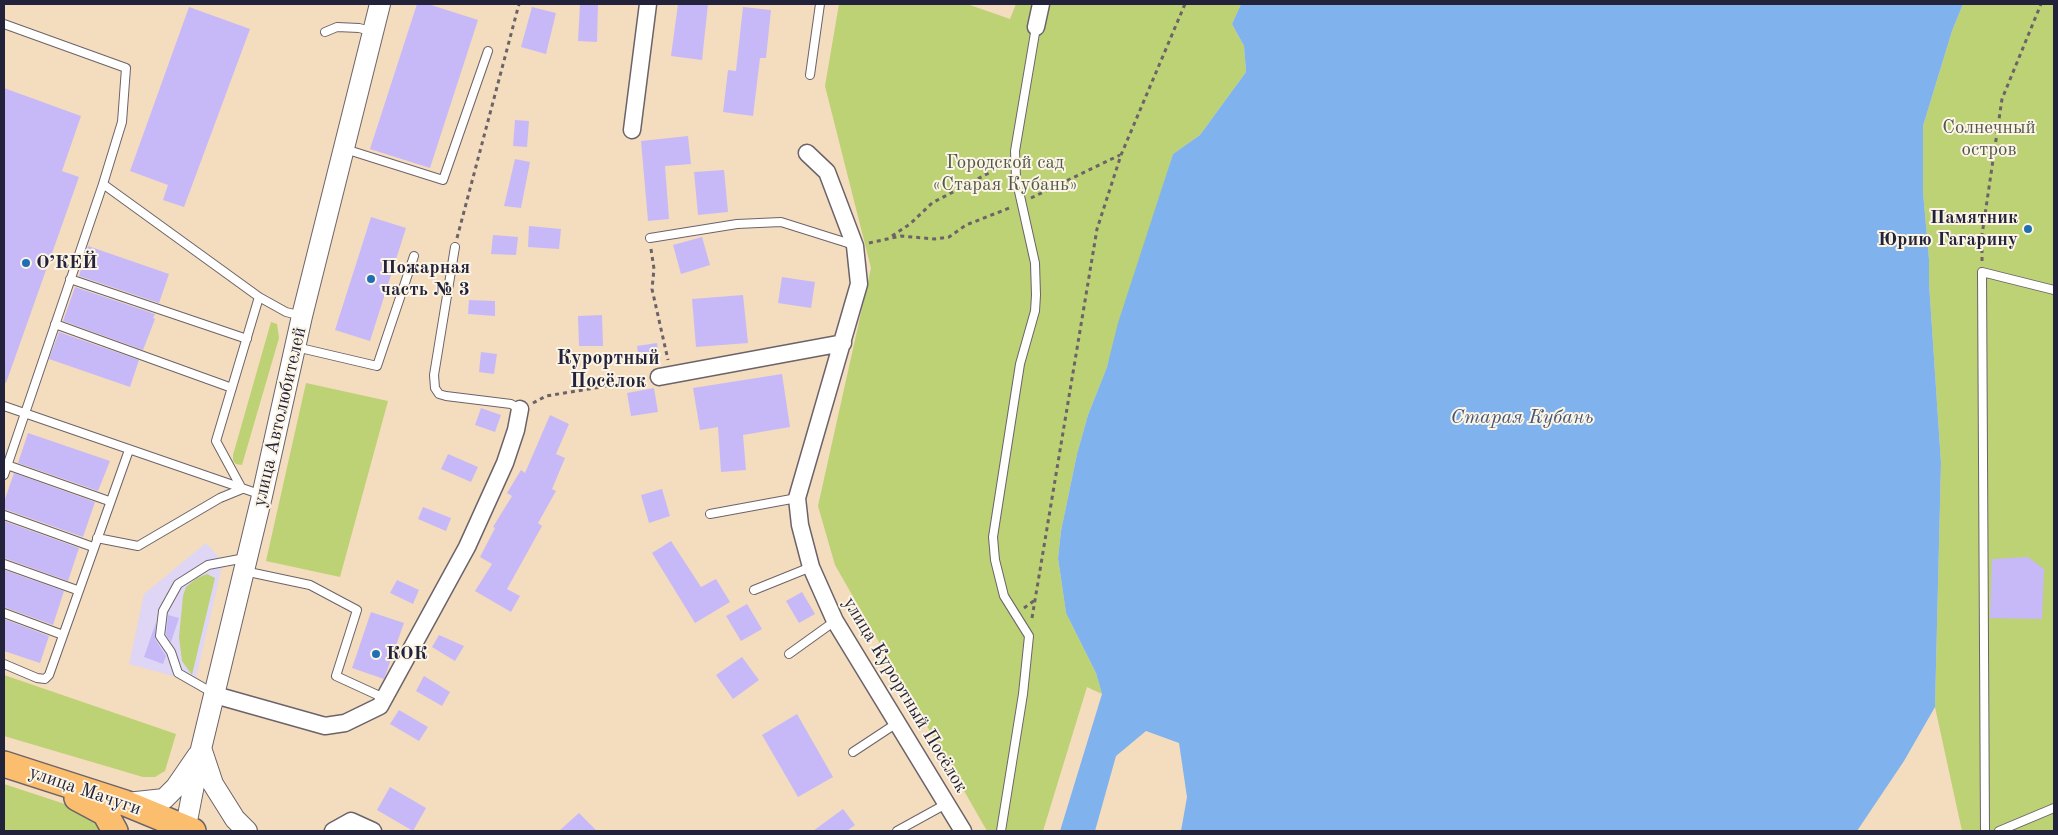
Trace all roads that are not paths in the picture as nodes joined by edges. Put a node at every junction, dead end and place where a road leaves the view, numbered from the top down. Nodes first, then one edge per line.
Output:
1 (380, 4) edge
2 (648, 4) edge
3 (820, 4) edge
4 (1041, 4) edge
5 (4, 24) edge
6 (1036, 27) joint
7 (325, 32) dead end
8 (373, 32) junction
9 (488, 51) dead end
10 (810, 75) dead end
11 (632, 130) dead end
12 (345, 149) junction
13 (808, 154) dead end
14 (103, 184) junction
15 (650, 238) road end
16 (856, 246) junction
17 (455, 247) road end
18 (414, 256) dead end
19 (70, 280) junction
20 (2054, 290) edge
21 (259, 297) junction
22 (302, 316) junction
23 (55, 324) junction
24 (247, 339) junction
25 (843, 343) junction
26 (296, 347) junction
27 (665, 376) road end
28 (232, 388) junction
29 (4, 406) edge
30 (520, 409) joint
31 (25, 414) junction
32 (129, 450) junction
33 (7, 465) junction
34 (4, 476) edge
35 (242, 489) junction
36 (262, 496) junction
37 (798, 498) junction
38 (109, 501) junction
39 (710, 514) dead end
40 (4, 515) edge
41 (97, 538) junction
42 (93, 547) junction
43 (4, 564) edge
44 (246, 564) junction
45 (811, 567) junction
46 (77, 590) junction
47 (754, 590) dead end
48 (4, 613) edge
49 (835, 621) junction
50 (63, 635) junction
51 (789, 654) dead end
52 (4, 664) edge
53 (215, 695) junction
54 (384, 698) junction
55 (897, 723) junction
56 (202, 749) junction
57 (853, 752) dead end
58 (16, 766) edge
59 (125, 803) junction
60 (946, 804) junction
61 (2054, 808) edge
62 (188, 830) edge
63 (114, 831) edge
64 (248, 831) edge
65 (333, 831) edge
66 (373, 831) edge
67 (898, 831) edge
68 (963, 831) edge
69 (1000, 831) edge
70 (1985, 831) edge
71 (1999, 831) edge

1 - 8 street, улица Автолюбителей
2 - 11 street
3 - 10 lane
4 - 6 street
5 - 14 lane
6 - 69 lane
7 - 8 lane
8 - 12 street, улица Автолюбителей
9 - 12 lane
12 - 22 street, улица Автолюбителей
13 - 16 street, улица Курортный Посёлок
14 - 19 lane
14 - 21 lane
15 - 16 lane
16 - 25 street, улица Курортный Посёлок
17 - 30 lane
18 - 26 lane
19 - 23 lane
19 - 24 lane
20 - 70 lane
21 - 22 lane
21 - 24 lane
22 - 26 street, улица Автолюбителей
23 - 28 lane
23 - 31 lane
24 - 28 lane
25 - 27 street
25 - 37 street, улица Курортный Посёлок
26 - 36 street, улица Автолюбителей
28 - 35 lane
29 - 31 lane
30 - 54 street
31 - 32 lane
31 - 33 lane
32 - 35 lane
32 - 38 lane
33 - 34 lane
33 - 38 lane
35 - 36 lane
35 - 41 lane
36 - 44 street, улица Автолюбителей
37 - 39 lane
37 - 45 street, улица Курортный Посёлок
38 - 41 lane
40 - 42 lane
41 - 42 lane
42 - 46 lane
43 - 46 lane
44 - 53 street, улица Автолюбителей
44 - 53 lane
44 - 54 lane
45 - 47 lane
45 - 49 street, улица Курортный Посёлок
46 - 50 lane
48 - 50 lane
49 - 51 lane
49 - 55 street, улица Курортный Посёлок
50 - 52 lane
53 - 54 street
53 - 56 street, улица Автолюбителей
55 - 57 lane
55 - 60 street, улица Курортный Посёлок
56 - 59 street
56 - 62 street, улица Автолюбителей
56 - 64 street
58 - 59 main road, улица Мачуги
58 - 63 main road
59 - 62 main road, улица Мачуги
60 - 67 lane
60 - 68 street, улица Курортный Посёлок
61 - 71 lane
65 - 66 street

